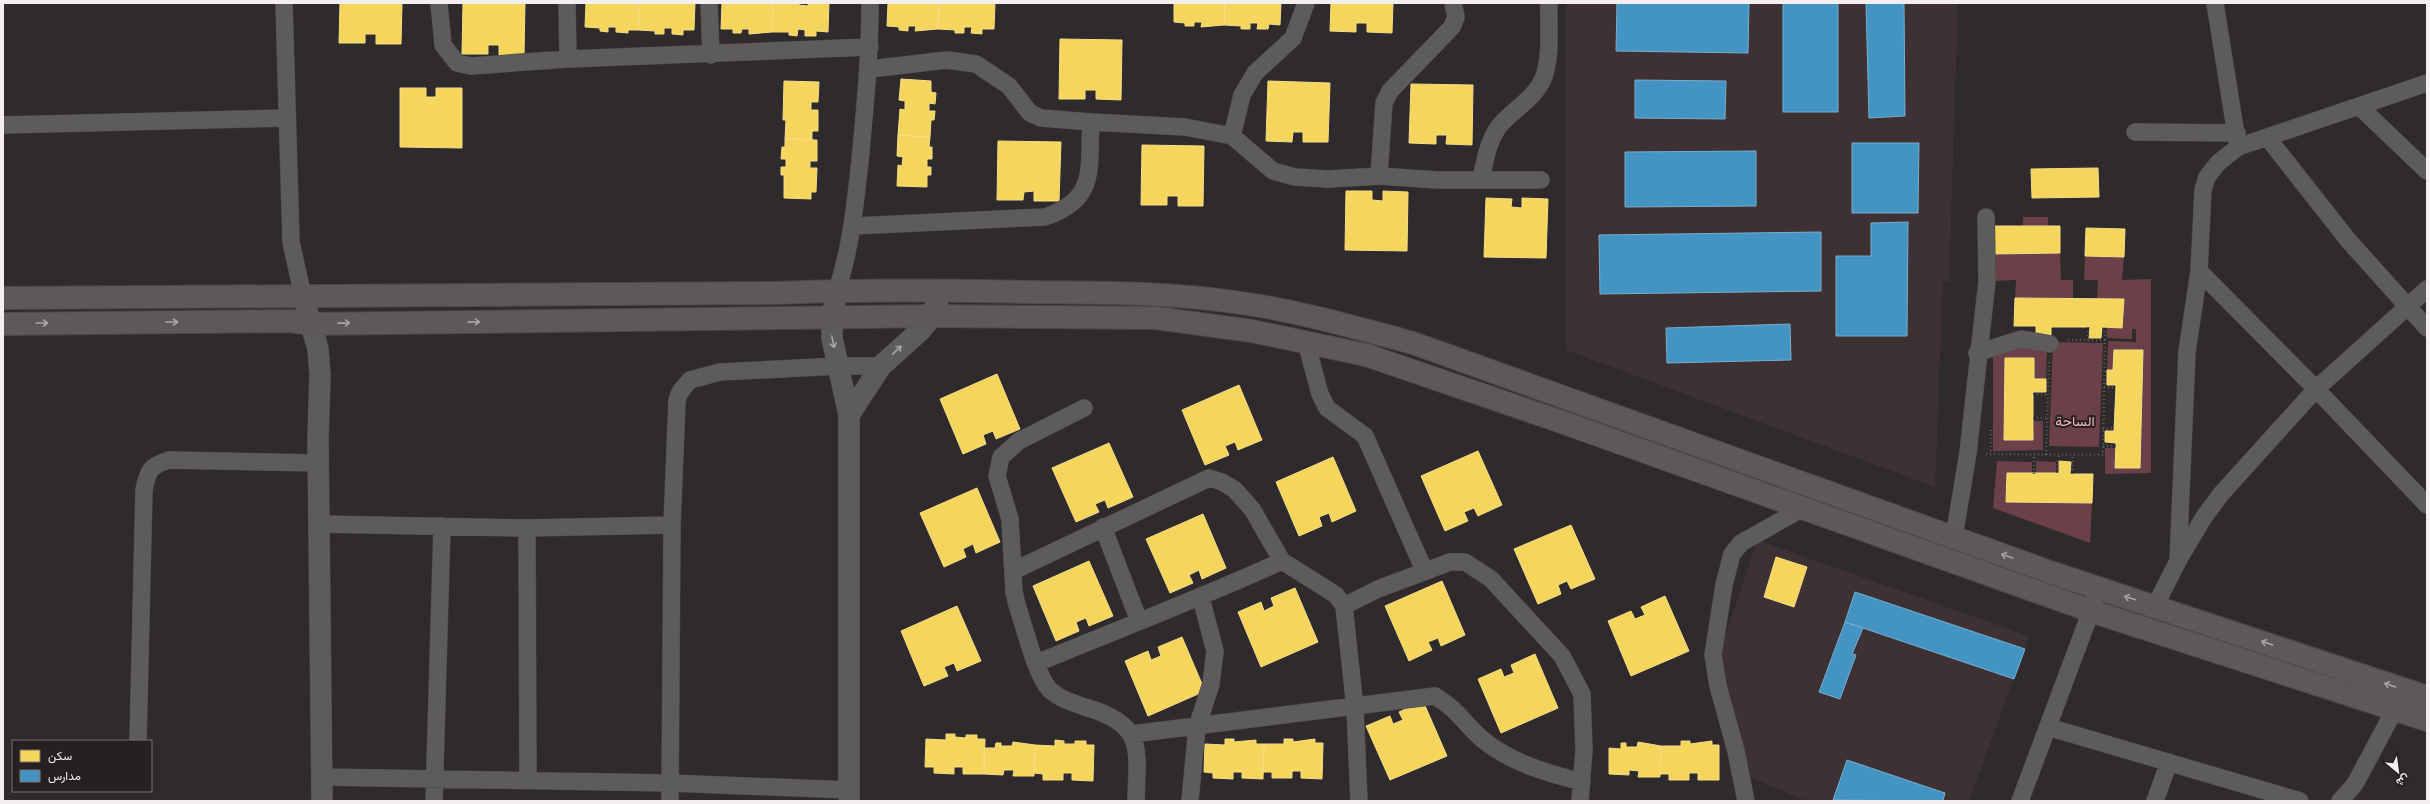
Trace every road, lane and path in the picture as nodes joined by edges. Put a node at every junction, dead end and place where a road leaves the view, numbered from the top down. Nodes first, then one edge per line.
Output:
1 (284, 3) edge
2 (438, 3) edge
3 (567, 3) edge
4 (710, 3) edge
5 (870, 3) edge
6 (1306, 3) edge
7 (1452, 3) edge
8 (1549, 3) edge
9 (2215, 3) edge
10 (870, 47) junction
11 (711, 55) junction
12 (568, 59) junction
13 (870, 69) junction
14 (2427, 83) edge
15 (2360, 107) junction
16 (287, 118) junction
17 (1090, 122) junction
18 (3, 125) edge
19 (2135, 132) dead end
20 (1232, 136) junction
21 (2267, 137) junction
22 (2237, 140) junction
23 (2427, 171) edge
24 (1379, 176) junction
25 (1481, 179) junction
26 (1541, 180) dead end
27 (1986, 216) dead end
28 (853, 226) junction
29 (2199, 271) junction
30 (837, 290) junction
31 (941, 290) junction
32 (2427, 290) edge
33 (303, 296) junction
34 (3, 298) edge
35 (2408, 308) junction
36 (932, 316) junction
37 (832, 318) junction
38 (3, 324) edge
39 (311, 324) junction
40 (2088, 327) dead end
41 (2106, 328) dead end
42 (2427, 328) edge
43 (2088, 340) junction
44 (2105, 340) junction
45 (1306, 342) junction
46 (2050, 344) junction
47 (1977, 353) junction
48 (839, 366) junction
49 (881, 366) junction
50 (2104, 387) junction
51 (2116, 388) dead end
52 (2316, 389) junction
53 (2033, 394) dead end
54 (2048, 395) junction
55 (1084, 408) dead end
56 (849, 415) junction
57 (2033, 418) dead end
58 (2048, 418) junction
59 (1991, 423) dead end
60 (2114, 428) dead end
61 (2103, 429) junction
62 (2103, 446) junction
63 (2116, 446) dead end
64 (1968, 453) junction
65 (1991, 454) junction
66 (2034, 454) junction
67 (2046, 455) junction
68 (2058, 455) junction
69 (2073, 455) junction
70 (318, 463) junction
71 (2057, 473) dead end
72 (2034, 474) dead end
73 (2072, 474) dead end
74 (2427, 505) edge
75 (1803, 508) junction
76 (319, 524) junction
77 (672, 525) junction
78 (442, 526) junction
79 (1104, 527) junction
80 (528, 528) junction
81 (1954, 537) junction
82 (1282, 561) junction
83 (2178, 561) junction
84 (1424, 570) junction
85 (1013, 571) junction
86 (2098, 587) junction
87 (1201, 598) junction
88 (1344, 606) junction
89 (2155, 606) junction
90 (2091, 611) junction
91 (1139, 621) junction
92 (1037, 663) junction
93 (2427, 697) edge
94 (1355, 708) junction
95 (2394, 709) junction
96 (2427, 720) edge
97 (1197, 727) junction
98 (2048, 727) junction
99 (1132, 734) junction
100 (138, 740) edge
101 (2169, 762) junction
102 (322, 777) junction
103 (433, 778) junction
104 (528, 780) junction
105 (1582, 782) junction
106 (670, 783) junction
107 (849, 796) edge
108 (2279, 798) edge
109 (322, 801) edge
110 (434, 801) edge
111 (670, 801) edge
112 (1136, 801) edge
113 (1190, 801) edge
114 (1359, 801) edge
115 (1580, 801) edge
116 (1746, 801) edge
117 (2020, 801) edge
118 (2155, 801) edge
119 (2300, 801) edge
120 (2340, 801) edge

1 - 16 street
2 - 12 street
3 - 12 street
4 - 11 street
5 - 10 street
6 - 20 street
7 - 24 street
8 - 25 street
9 - 22 street
10 - 11 street
10 - 13 street
11 - 12 street
13 - 17 street
13 - 28 street
14 - 15 street
15 - 21 street
15 - 23 street
16 - 18 street
16 - 33 street
17 - 20 street
17 - 28 street
19 - 22 street
20 - 24 street
21 - 22 street
21 - 35 street
22 - 29 street
24 - 25 street
25 - 26 street
27 - 47 street
28 - 30 street
29 - 52 street
29 - 83 street
30 - 31 main road
30 - 33 main road
30 - 37 street
31 - 36 street
31 - 81 main road
32 - 35 street
33 - 34 main road
33 - 39 street
35 - 42 street
35 - 52 street
36 - 37 main road
36 - 45 main road
49 -> 36 street
39 -> 37 main road
37 -> 48 street
38 -> 39 main road
39 - 70 street
40 - 43 path
41 - 44 path
43 - 44 path
43 - 46 path
44 - 50 path
45 - 75 main road
45 - 84 street
46 - 47 street
46 - 54 path
47 - 64 street
48 - 49 street
48 - 56 street
48 - 77 street
49 - 56 street
50 - 51 path
50 - 61 path
52 - 74 street
52 - 83 street
53 - 54 path
54 - 58 path
55 - 85 street
56 - 107 street
57 - 58 path
58 - 67 path
59 - 65 path
60 - 61 path
61 - 62 path
62 - 63 path
62 - 69 path
64 - 65 path
64 - 81 street
65 - 66 path
66 - 67 path
66 - 72 path
67 - 68 path
68 - 69 path
68 - 71 path
69 - 73 path
70 - 76 street
70 - 100 street
75 - 90 main road
75 - 116 street
76 - 78 street
76 - 102 street
77 - 80 street
77 - 106 street
78 - 80 street
78 - 103 street
79 - 82 street
79 - 85 street
79 - 91 street
80 - 104 street
86 -> 81 main road
82 - 87 street
82 - 88 street
83 - 89 street
84 - 88 street
84 - 105 street
85 - 92 street
89 -> 86 main road
86 - 90 street
87 - 91 street
87 - 97 street
88 - 94 street
93 -> 89 main road
90 - 95 main road
90 - 98 street
91 - 92 street
92 - 99 street
94 - 97 street
94 - 105 street
94 - 114 street
95 - 96 main road
95 - 120 street
97 - 99 street
97 - 113 street
98 - 101 street
98 - 117 street
99 - 112 street
101 - 108 street
101 - 118 street
102 - 103 street
102 - 109 street
103 - 104 street
103 - 110 street
104 - 106 street
105 - 115 street
106 - 107 street
106 - 111 street
108 - 119 street

